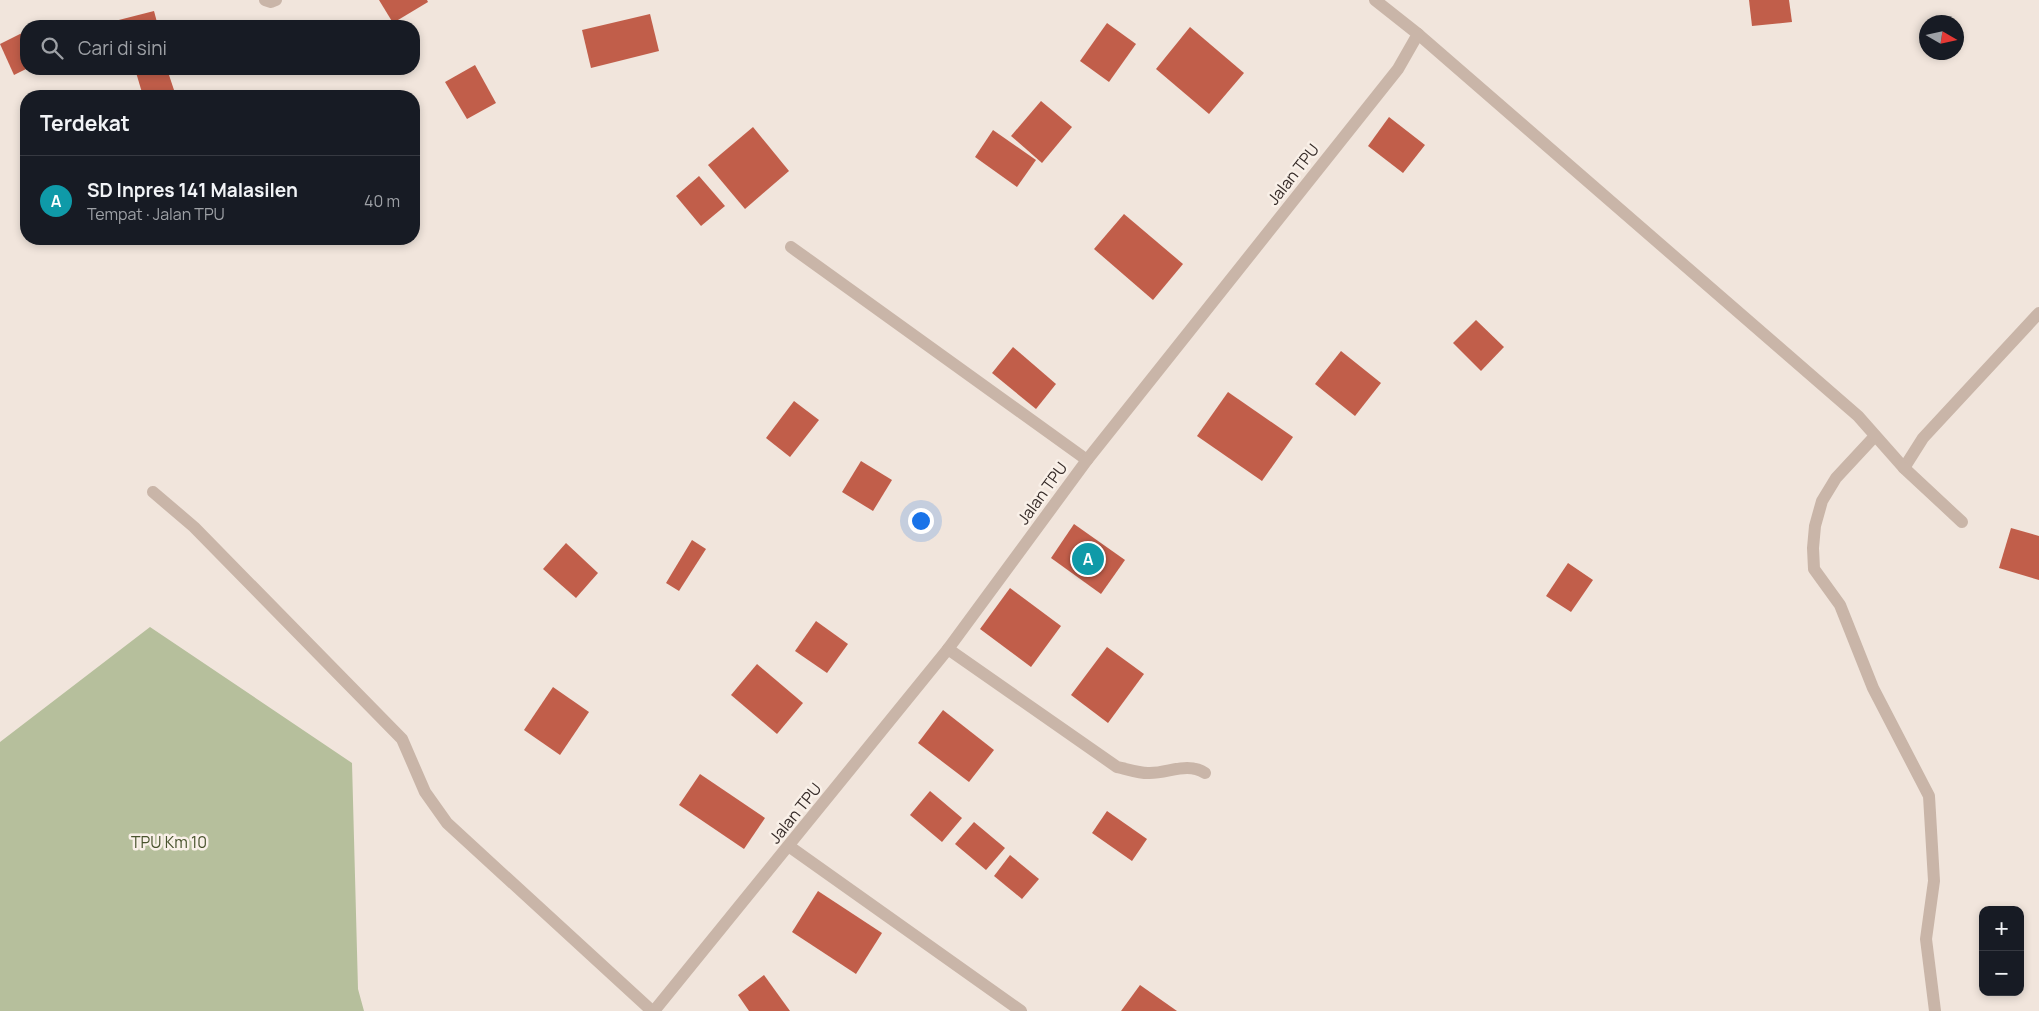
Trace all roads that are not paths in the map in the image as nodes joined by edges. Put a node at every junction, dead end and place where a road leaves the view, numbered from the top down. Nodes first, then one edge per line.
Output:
1 (265, 0) edge
2 (276, 0) edge
3 (1375, 0) edge
4 (1418, 34) junction
5 (791, 247) dead end
6 (2039, 313) edge
7 (1875, 436) junction
8 (1087, 460) junction
9 (1904, 468) junction
10 (153, 492) dead end
11 (1962, 522) dead end
12 (948, 649) junction
13 (1205, 773) dead end
14 (790, 846) junction
15 (653, 1011) edge
16 (1021, 1011) edge
17 (1934, 1011) edge

1 - 2 street
3 - 4 street
4 - 7 street
4 - 8 street, Jalan TPU
5 - 8 street
6 - 9 street
7 - 9 street
7 - 17 street
8 - 12 street, Jalan TPU
9 - 11 street
10 - 15 street
12 - 13 street
12 - 14 street, Jalan TPU
14 - 15 street, Jalan TPU
14 - 16 street

